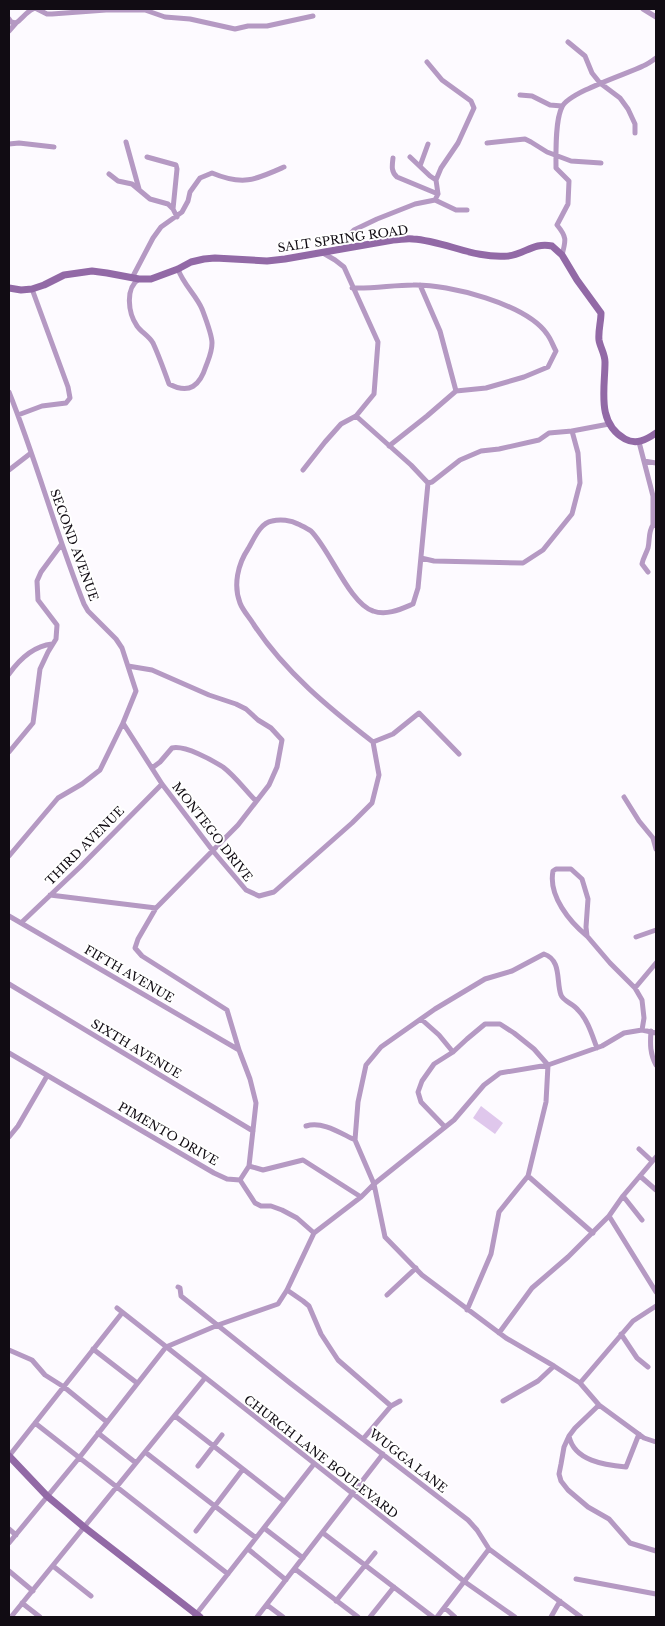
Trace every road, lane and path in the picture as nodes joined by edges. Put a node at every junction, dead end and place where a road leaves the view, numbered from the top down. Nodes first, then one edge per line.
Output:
1 (33, 9) edge
2 (37, 9) edge
3 (643, 9) edge
4 (313, 16) dead end
5 (656, 17) edge
6 (9, 19) edge
7 (16, 24) junction
8 (9, 31) edge
9 (568, 42) dead end
10 (656, 58) edge
11 (427, 62) dead end
12 (600, 83) junction
13 (520, 95) dead end
14 (562, 106) junction
15 (635, 133) dead end
16 (126, 142) dead end
17 (487, 143) dead end
18 (9, 144) edge
19 (428, 144) dead end
20 (54, 147) dead end
21 (556, 155) junction
22 (147, 157) dead end
23 (410, 157) dead end
24 (393, 158) dead end
25 (601, 163) dead end
26 (420, 166) junction
27 (284, 167) dead end
28 (110, 174) dead end
29 (436, 180) junction
30 (139, 190) junction
31 (438, 194) junction
32 (434, 200) junction
33 (173, 209) junction
34 (467, 210) dead end
35 (177, 217) junction
36 (345, 248) junction
37 (323, 254) junction
38 (562, 255) junction
39 (178, 269) junction
40 (136, 278) junction
41 (420, 285) junction
42 (9, 288) edge
43 (352, 288) junction
44 (32, 289) junction
45 (456, 391) junction
46 (9, 392) edge
47 (13, 402) junction
48 (9, 408) edge
49 (18, 414) junction
50 (356, 416) junction
51 (609, 424) junction
52 (572, 431) junction
53 (656, 433) edge
54 (639, 442) junction
55 (389, 446) junction
56 (31, 453) junction
57 (644, 460) junction
58 (656, 463) edge
59 (9, 470) edge
60 (303, 470) dead end
61 (428, 483) junction
62 (655, 525) edge
63 (61, 545) junction
64 (421, 558) junction
65 (648, 572) dead end
66 (52, 644) junction
67 (128, 666) junction
68 (9, 674) edge
69 (123, 723) junction
70 (373, 742) junction
71 (9, 752) edge
72 (459, 754) dead end
73 (152, 768) junction
74 (162, 784) junction
75 (624, 798) dead end
76 (256, 801) junction
77 (656, 849) edge
78 (213, 851) junction
79 (9, 856) edge
80 (50, 894) junction
81 (156, 908) junction
82 (9, 916) edge
83 (22, 922) junction
84 (656, 930) edge
85 (587, 936) junction
86 (636, 937) dead end
87 (656, 963) edge
88 (9, 984) edge
89 (635, 988) junction
90 (421, 1019) junction
91 (642, 1030) junction
92 (654, 1032) edge
93 (597, 1048) junction
94 (239, 1050) junction
95 (453, 1052) junction
96 (9, 1053) edge
97 (548, 1065) junction
98 (656, 1065) edge
99 (47, 1076) junction
100 (306, 1126) dead end
101 (445, 1127) junction
102 (253, 1131) junction
103 (9, 1137) edge
104 (355, 1140) junction
105 (639, 1149) dead end
106 (654, 1159) edge
107 (249, 1166) junction
108 (528, 1176) junction
109 (640, 1176) junction
110 (240, 1180) junction
111 (374, 1184) junction
112 (656, 1190) edge
113 (622, 1196) junction
114 (361, 1197) junction
115 (609, 1216) junction
116 (642, 1220) dead end
117 (314, 1233) junction
118 (593, 1233) junction
119 (416, 1268) junction
120 (178, 1287) dead end
121 (287, 1290) junction
122 (656, 1292) edge
123 (387, 1295) dead end
124 (656, 1306) edge
125 (117, 1308) dead end
126 (467, 1310) junction
127 (122, 1312) junction
128 (218, 1325) junction
129 (499, 1333) junction
130 (621, 1334) junction
131 (166, 1347) junction
132 (93, 1349) junction
133 (9, 1350) edge
134 (554, 1366) junction
135 (648, 1366) dead end
136 (205, 1378) junction
137 (137, 1383) junction
138 (580, 1384) junction
139 (64, 1387) junction
140 (400, 1401) dead end
141 (503, 1401) dead end
142 (599, 1405) junction
143 (391, 1406) junction
144 (175, 1416) junction
145 (107, 1422) junction
146 (35, 1424) junction
147 (98, 1433) junction
148 (639, 1434) junction
149 (222, 1435) dead end
150 (569, 1436) junction
151 (363, 1439) junction
152 (656, 1442) edge
153 (214, 1446) junction
154 (146, 1452) junction
155 (383, 1454) junction
156 (9, 1456) edge
157 (79, 1458) junction
158 (136, 1463) junction
159 (314, 1464) junction
160 (198, 1466) dead end
161 (243, 1469) junction
162 (116, 1487) junction
163 (353, 1494) junction
164 (47, 1496) junction
165 (284, 1501) junction
166 (215, 1506) junction
167 (84, 1527) junction
168 (264, 1528) junction
169 (9, 1529) edge
170 (196, 1531) dead end
171 (323, 1533) junction
172 (16, 1535) junction
173 (256, 1538) junction
174 (9, 1543) edge
175 (248, 1549) junction
176 (489, 1549) junction
177 (656, 1551) edge
178 (375, 1553) dead end
179 (303, 1558) junction
180 (365, 1565) junction
181 (52, 1566) junction
182 (295, 1569) junction
183 (9, 1571) edge
184 (228, 1574) junction
185 (576, 1579) dead end
186 (286, 1580) junction
187 (465, 1582) junction
188 (394, 1587) junction
189 (33, 1591) junction
190 (656, 1594) edge
191 (91, 1596) dead end
192 (336, 1601) junction
193 (560, 1601) junction
194 (22, 1603) junction
195 (267, 1605) junction
196 (444, 1608) junction
197 (197, 1616) edge
198 (11, 1617) edge
199 (40, 1617) edge
200 (257, 1617) edge
201 (283, 1617) edge
202 (358, 1617) edge
203 (370, 1617) edge
204 (433, 1617) edge
205 (437, 1617) edge
206 (455, 1617) edge
207 (516, 1617) edge
208 (551, 1617) edge
209 (580, 1617) edge

1 - 7 street
2 - 4 street
3 - 5 street
6 - 7 street
7 - 8 street
9 - 12 street
10 - 12 street
11 - 29 street
12 - 14 street
12 - 15 street
13 - 14 street
14 - 21 street
16 - 30 street
17 - 21 street
18 - 20 street
19 - 26 street
21 - 25 street
21 - 38 street
22 - 33 street
23 - 26 street
24 - 31 street
26 - 29 street
27 - 35 street
28 - 30 street
29 - 31 street
30 - 33 street
31 - 32 street
32 - 34 street
32 - 36 street
33 - 35 street
35 - 40 street
36 - 37 street, SALT SPRING ROAD
36 - 38 street, SALT SPRING ROAD
37 - 39 street, SALT SPRING ROAD
37 - 43 street
38 - 51 street
39 - 40 street, SALT SPRING ROAD
39 - 40 street
40 - 44 street, SALT SPRING ROAD
41 - 43 street
41 - 45 street
41 - 45 street
42 - 44 street, SALT SPRING ROAD
43 - 50 street
44 - 49 street
45 - 55 street
46 - 47 street, SECOND AVENUE
47 - 48 street
47 - 49 street, SECOND AVENUE
49 - 56 street, SECOND AVENUE
50 - 55 street
50 - 60 street
51 - 52 street
51 - 54 street
52 - 61 street
52 - 64 street
53 - 54 street
54 - 57 street
55 - 61 street
56 - 59 street
56 - 63 street, SECOND AVENUE
57 - 58 street
57 - 62 street
61 - 64 street
62 - 65 street
63 - 66 street
63 - 67 street, SECOND AVENUE
64 - 70 street
66 - 68 street
66 - 71 street
67 - 69 street, SECOND AVENUE
67 - 76 street
69 - 73 street, MONTEGO DRIVE
69 - 79 street, SECOND AVENUE
70 - 72 street
70 - 78 street, MONTEGO DRIVE
73 - 74 street, MONTEGO DRIVE
73 - 76 street
74 - 78 street, MONTEGO DRIVE
74 - 80 street, THIRD AVENUE
75 - 77 street
76 - 78 street
78 - 81 street
80 - 81 street
80 - 83 street, THIRD AVENUE
81 - 94 street
82 - 83 street, FIFTH AVENUE
83 - 94 street, FIFTH AVENUE
84 - 86 street
85 - 85 street
85 - 89 street
87 - 89 street
88 - 102 street, SIXTH AVENUE
89 - 91 street
90 - 93 street
90 - 95 street
90 - 104 street
91 - 92 street
91 - 93 street
92 - 98 street
93 - 97 street
94 - 102 street
95 - 97 street
95 - 101 street
96 - 99 street, PIMENTO DRIVE
97 - 101 street
97 - 108 street
99 - 103 street
99 - 110 street, PIMENTO DRIVE
100 - 104 street
101 - 111 street
102 - 107 street
104 - 111 street
105 - 106 street
106 - 109 street
107 - 110 street
107 - 114 street
108 - 118 street
108 - 126 street
109 - 112 street
109 - 113 street
110 - 117 street
111 - 114 street
111 - 119 street
113 - 115 street
113 - 116 street
114 - 117 street
115 - 118 street
115 - 122 street
117 - 121 street
118 - 129 street
119 - 123 street
119 - 126 street
120 - 128 street, WUGGA LANE
121 - 128 street
121 - 143 street
124 - 130 street
125 - 127 street, CHURCH LANE BOULEVARD
126 - 129 street
127 - 131 street, CHURCH LANE BOULEVARD
127 - 132 street
128 - 131 street
128 - 151 street, WUGGA LANE
129 - 134 street
130 - 135 street
130 - 138 street
131 - 136 street, CHURCH LANE BOULEVARD
131 - 137 street
132 - 137 street
132 - 139 street
133 - 139 street
134 - 138 street
134 - 141 street
136 - 144 street
136 - 159 street, CHURCH LANE BOULEVARD
137 - 145 street
138 - 142 street
139 - 145 street
139 - 146 street
140 - 143 street
142 - 148 street
142 - 150 street
143 - 151 street
144 - 153 street
144 - 154 street
145 - 147 street
146 - 156 street
146 - 157 street
147 - 157 street
147 - 158 street
148 - 150 street
148 - 152 street
149 - 153 street
150 - 177 street
151 - 155 street, WUGGA LANE
153 - 160 street
153 - 161 street
154 - 158 street
154 - 166 street
155 - 163 street
155 - 176 street, WUGGA LANE
156 - 164 street
157 - 162 street
157 - 164 street
158 - 162 street
159 - 163 street, CHURCH LANE BOULEVARD
159 - 165 street
161 - 165 street
161 - 166 street
162 - 167 street
162 - 184 street
163 - 171 street
163 - 187 street, CHURCH LANE BOULEVARD
164 - 167 street
164 - 172 street
165 - 168 street
166 - 170 street
166 - 173 street
167 - 181 street
167 - 197 street
168 - 173 street
168 - 179 street
169 - 172 street
171 - 179 street
171 - 180 street
172 - 174 street
173 - 175 street
175 - 184 street
175 - 186 street
176 - 187 street
176 - 193 street, WUGGA LANE
178 - 180 street
179 - 182 street
180 - 188 street
180 - 192 street
181 - 189 street
181 - 191 street
182 - 186 street
182 - 192 street
183 - 189 street
184 - 197 street
185 - 190 street
186 - 195 street
187 - 196 street
187 - 207 street, CHURCH LANE BOULEVARD
188 - 203 street
188 - 204 street
189 - 194 street
192 - 202 street
193 - 208 street
193 - 209 street, WUGGA LANE
194 - 198 street
194 - 199 street
195 - 200 street
195 - 201 street
196 - 205 street
196 - 206 street

